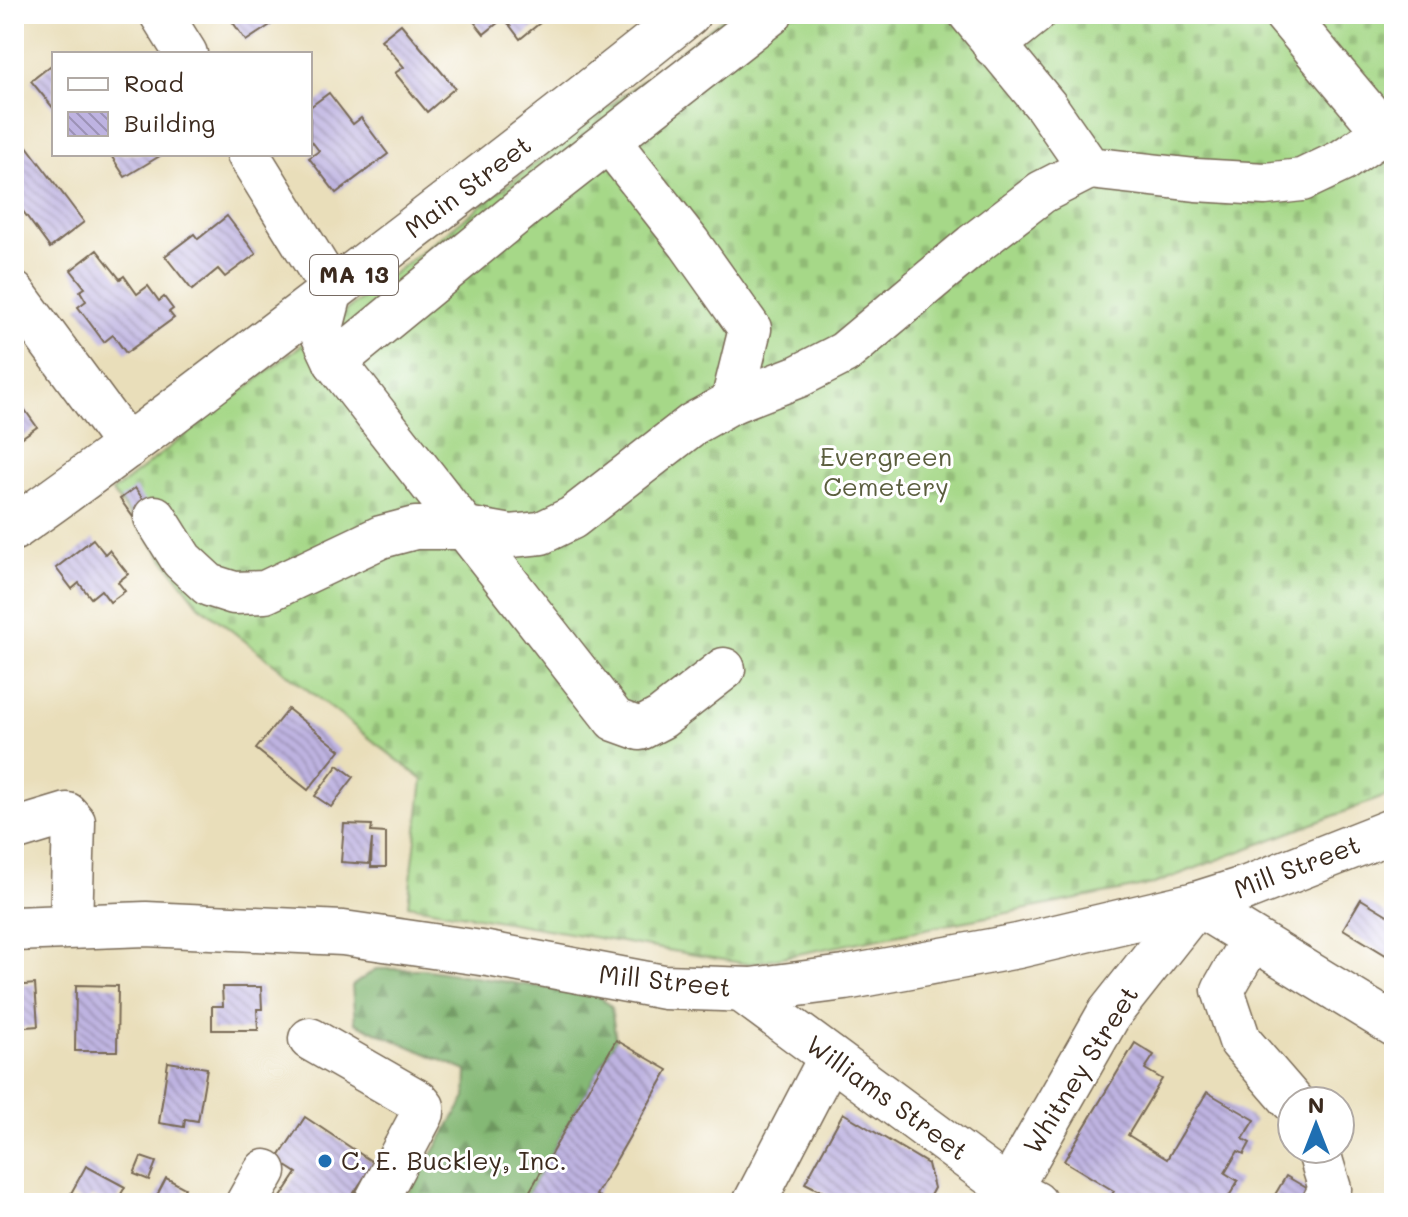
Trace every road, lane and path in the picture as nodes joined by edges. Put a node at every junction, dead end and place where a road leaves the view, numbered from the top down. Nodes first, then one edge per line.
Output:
1 (161, 14) edge
2 (688, 14) edge
3 (771, 14) edge
4 (1034, 14) edge
5 (1285, 14) edge
6 (982, 30) edge
7 (185, 52) edge
8 (1391, 128) edge
9 (609, 141) junction
10 (249, 156) edge
11 (1089, 168) junction
12 (332, 290) junction
13 (14, 293) edge
14 (750, 329) junction
15 (335, 362) junction
16 (799, 376) junction
17 (732, 402) junction
18 (128, 447) junction
19 (155, 517) dead end
20 (14, 528) edge
21 (466, 528) junction
22 (724, 669) dead end
23 (14, 830) edge
24 (1394, 830) edge
25 (1196, 904) junction
26 (71, 925) junction
27 (14, 929) edge
28 (1252, 939) junction
29 (740, 990) junction
30 (1394, 1025) edge
31 (310, 1039) dead end
32 (830, 1057) junction
33 (1278, 1085) edge
34 (1323, 1165) edge
35 (1015, 1198) edge
36 (375, 1203) edge
37 (754, 1203) edge
38 (1323, 1203) edge

1 - 7 street
2 - 12 main road, Main Street / MA 13
3 - 9 street
4 - 6 street
5 - 8 street
6 - 11 street
8 - 11 street
9 - 14 street
9 - 15 street
10 - 12 street
11 - 16 street
12 - 15 street
12 - 18 main road, Main Street / MA 13
13 - 18 street
14 - 16 street
14 - 17 street
15 - 21 street
16 - 17 street
17 - 21 street
18 - 20 main road, Main Street / MA 13
19 - 21 street
21 - 22 street
23 - 26 street
24 - 25 main road, Mill Street
25 - 28 street
25 - 29 main road, Mill Street
25 - 35 main road, Whitney Street
26 - 27 main road, Mill Street
26 - 29 main road, Mill Street
28 - 30 street
28 - 33 street
29 - 32 street, Williams Street
31 - 36 street
32 - 35 street, Williams Street
32 - 37 street
34 - 38 street

